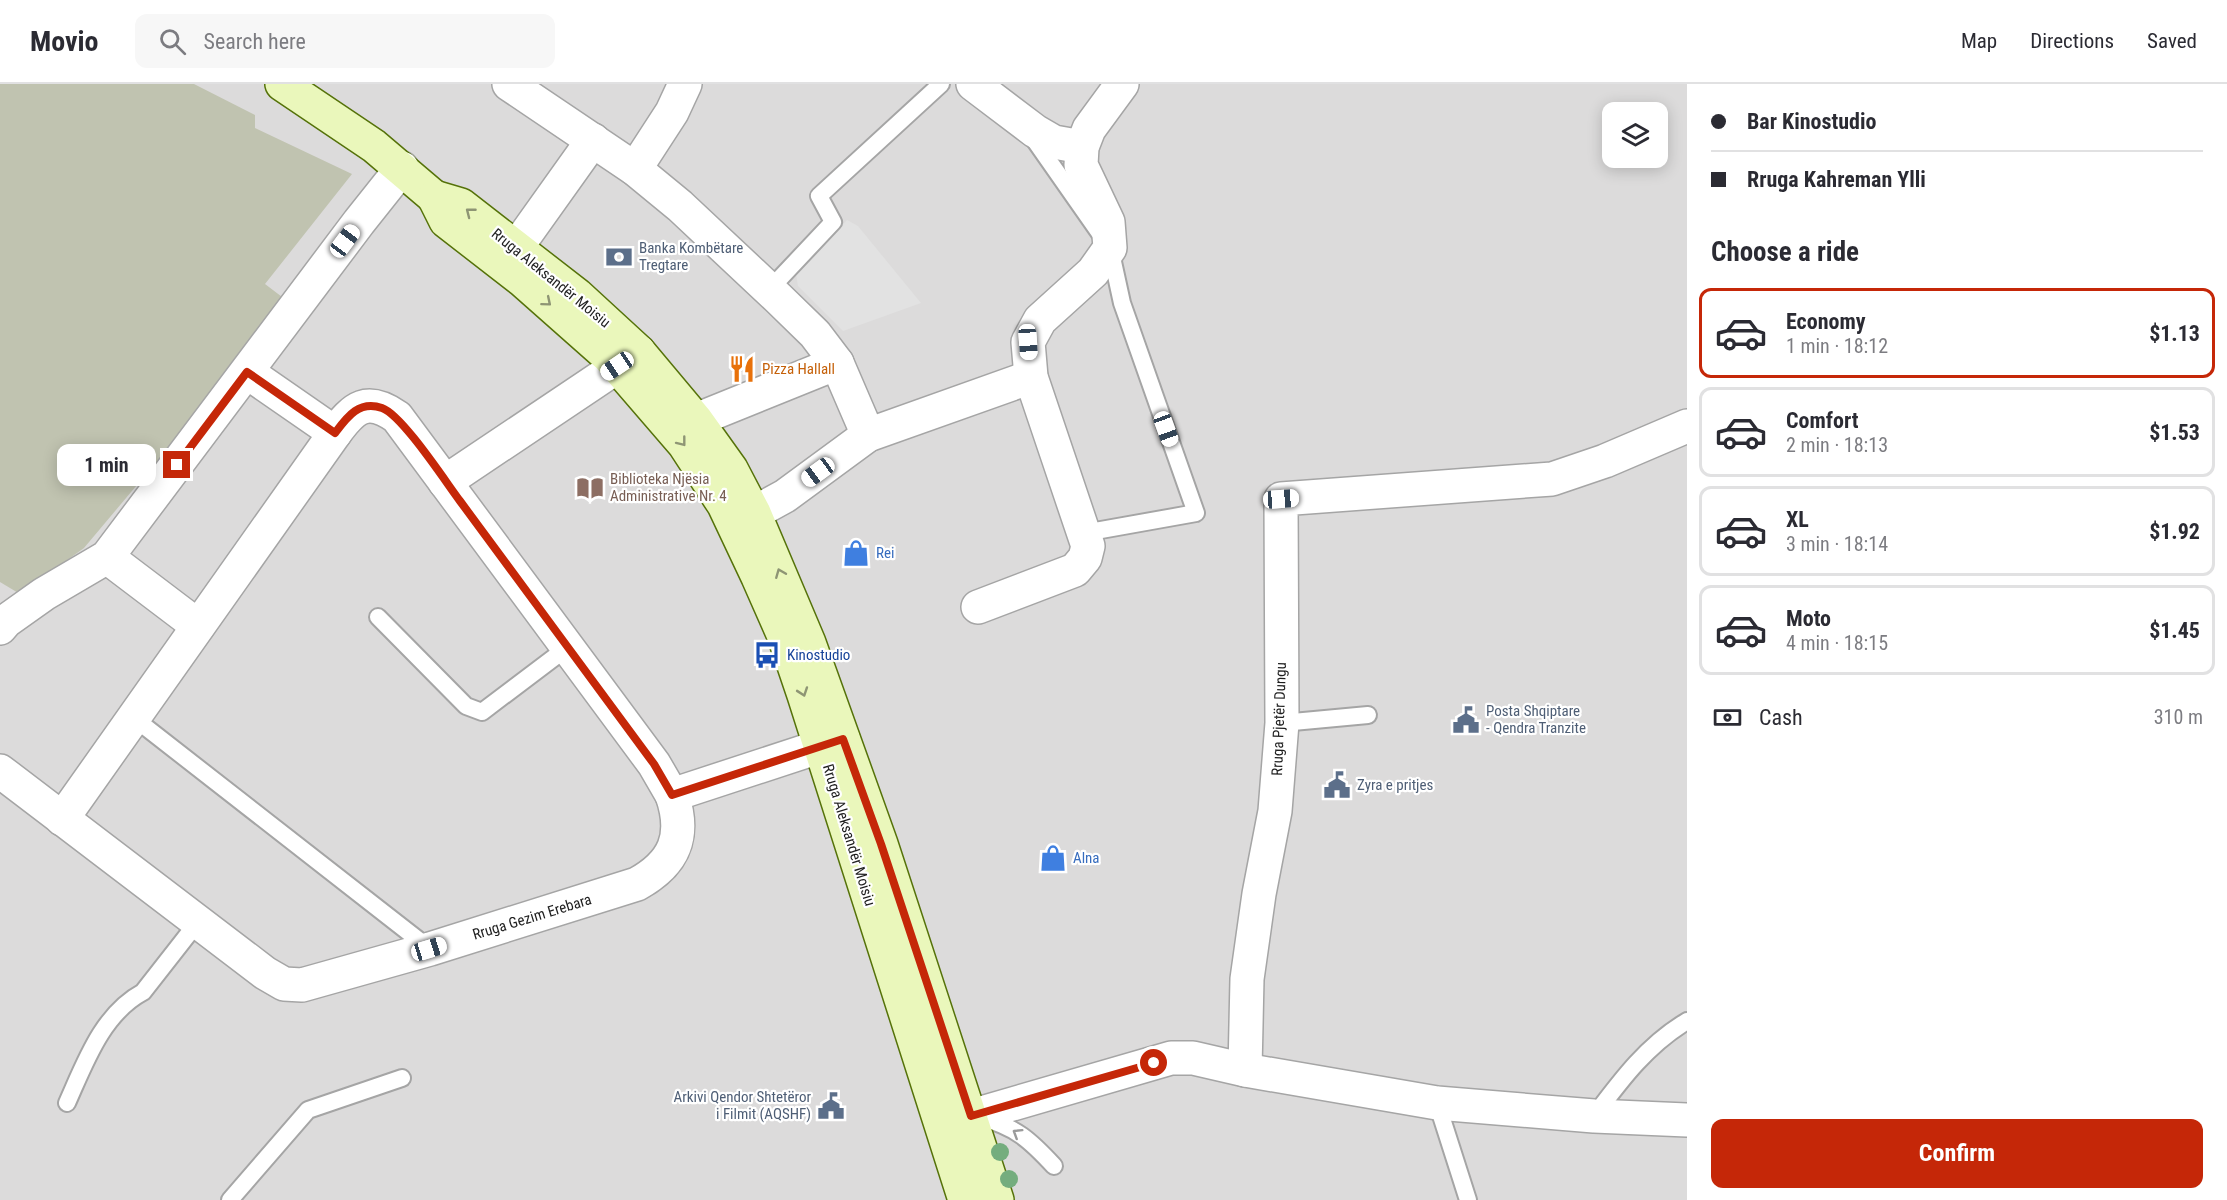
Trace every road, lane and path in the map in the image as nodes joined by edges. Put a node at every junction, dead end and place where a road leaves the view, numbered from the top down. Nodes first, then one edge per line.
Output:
1 (282, 84) edge
2 (509, 84) edge
3 (685, 84) edge
4 (941, 84) edge
5 (973, 84) edge
6 (1122, 84) edge
7 (1022, 122) junction
8 (593, 140) junction
9 (1082, 147) junction
10 (402, 168) junction
11 (635, 169) junction
12 (434, 197) junction
13 (516, 248) junction
14 (1110, 248) junction
15 (769, 290) junction
16 (628, 359) junction
17 (837, 363) junction
18 (247, 372) junction
19 (1030, 377) junction
20 (696, 420) junction
21 (1687, 426) edge
22 (335, 433) junction
23 (868, 435) junction
24 (445, 482) junction
25 (754, 513) junction
26 (1084, 533) junction
27 (107, 557) junction
28 (978, 607) dead end
29 (378, 617) dead end
30 (2, 622) edge
31 (198, 626) junction
32 (568, 647) junction
33 (1368, 716) dead end
34 (134, 718) junction
35 (1282, 723) junction
36 (832, 743) junction
37 (0, 771) edge
38 (672, 795) junction
39 (62, 819) junction
40 (197, 923) junction
41 (429, 949) junction
42 (1687, 1022) edge
43 (1245, 1070) junction
44 (402, 1078) dead end
45 (67, 1103) dead end
46 (1437, 1103) junction
47 (971, 1116) junction
48 (1594, 1116) junction
49 (1687, 1120) edge
50 (1054, 1166) dead end
51 (230, 1200) edge
52 (965, 1200) edge
53 (997, 1200) edge
54 (1468, 1200) edge

1 - 10 main road, Rruga Aleksandër Moisiu
2 - 8 street
3 - 11 street
4 - 15 lane
5 - 7 street
6 - 9 street
7 - 9 street
7 - 14 lane
8 - 11 street
8 - 13 street
9 - 14 street
10 - 12 main road, Rruga Aleksandër Moisiu
10 - 18 street
11 - 15 street
13 -> 12 main road, Rruga Aleksandër Moisiu
12 -> 16 main road, Rruga Aleksandër Moisiu
13 - 16 main road, Rruga Aleksandër Moisiu
14 - 19 street
14 - 26 lane
15 - 17 street
16 - 20 main road, Rruga Aleksandër Moisiu
16 - 24 street
16 -> 36 main road, Rruga Aleksandër Moisiu
17 - 20 street
17 - 23 street
18 - 22 street
18 - 27 street
19 - 23 street
19 - 26 street
20 - 25 main road, Rruga Aleksandër Moisiu
21 - 35 street, Rruga Pjetër Dungu
22 - 24 street, Rruga Gezim Erebara
22 - 31 street
23 - 25 street
24 - 32 street, Rruga Gezim Erebara
36 -> 25 main road, Rruga Aleksandër Moisiu
26 - 28 street
27 - 30 street
27 - 31 street
29 - 32 lane
31 - 34 street
32 - 38 street, Rruga Gezim Erebara
33 - 35 lane
34 - 39 street
34 - 41 lane
35 - 43 street, Rruga Pjetër Dungu
36 - 38 street
36 - 47 main road, Rruga Aleksandër Moisiu
36 - 52 main road, Rruga Aleksandër Moisiu
37 - 39 street, Rruga Gezim Erebara
38 - 41 street, Rruga Gezim Erebara
39 - 40 street, Rruga Gezim Erebara
40 - 41 street, Rruga Gezim Erebara
40 - 45 lane
42 - 48 lane
43 - 46 street
43 - 47 street
44 - 51 lane
46 - 48 street
46 - 54 lane
50 -> 47 lane
47 - 53 main road, Rruga Aleksandër Moisiu
48 - 49 street

